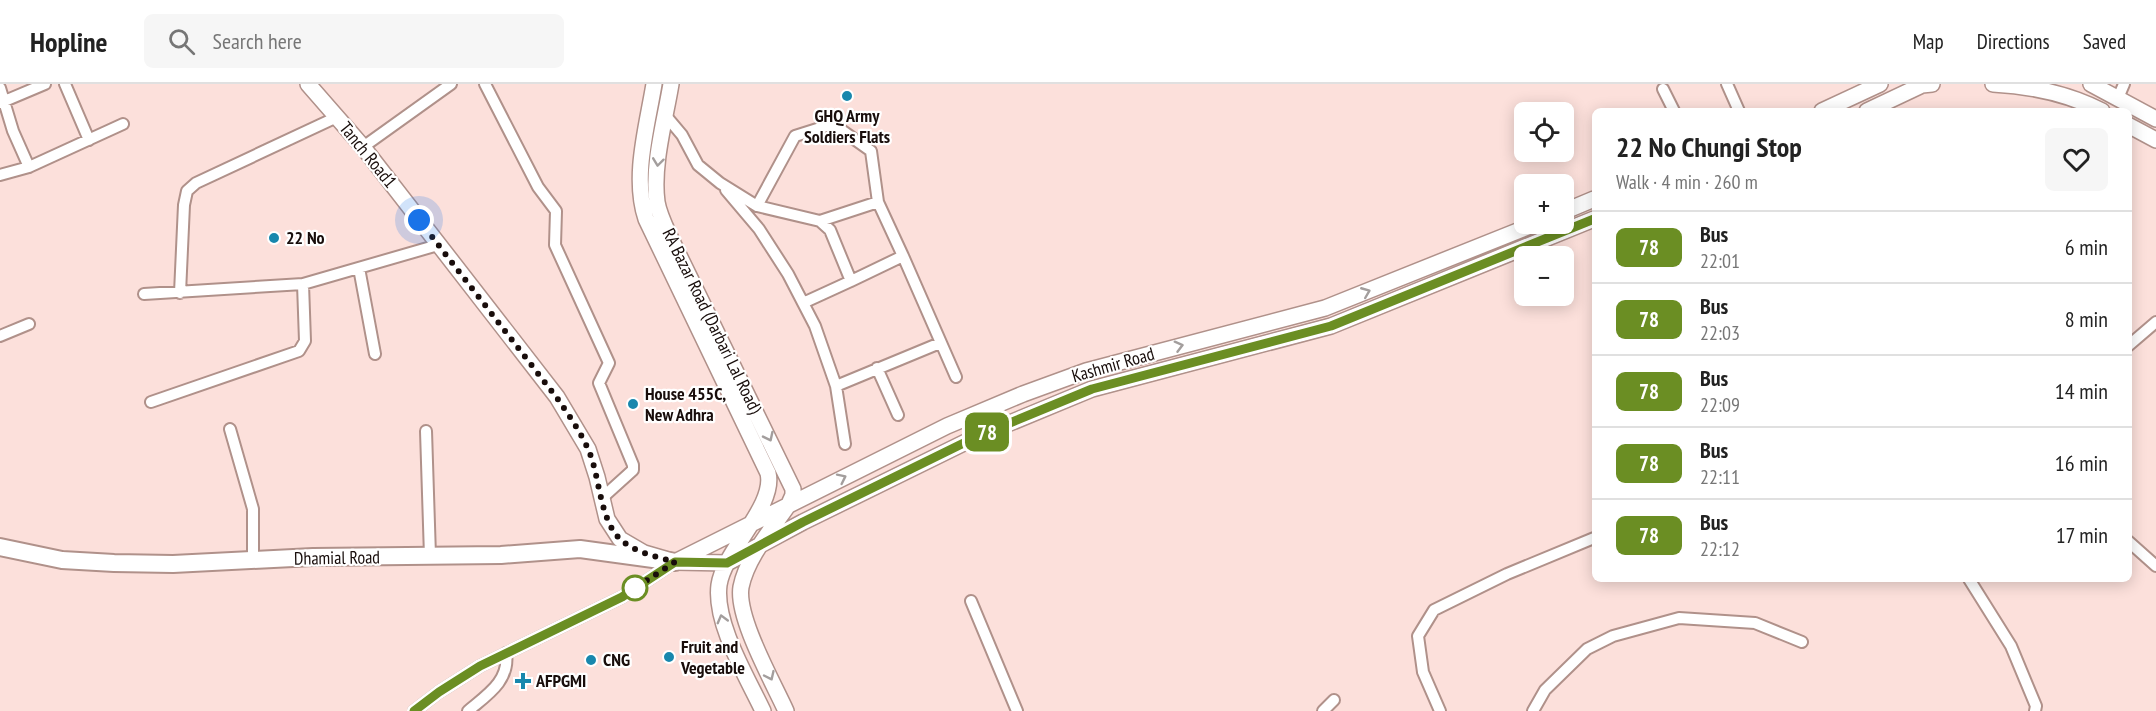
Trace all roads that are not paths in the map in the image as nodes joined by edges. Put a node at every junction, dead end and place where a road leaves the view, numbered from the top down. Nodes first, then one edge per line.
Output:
1 (45, 84) edge
2 (65, 84) edge
3 (308, 84) edge
4 (451, 84) edge
5 (485, 84) edge
6 (654, 84) edge
7 (671, 84) edge
8 (1727, 84) edge
9 (1880, 84) edge
10 (1932, 84) edge
11 (1993, 84) edge
12 (2091, 84) edge
13 (0, 88) edge
14 (1663, 89) dead end
15 (2121, 91) edge
16 (2, 103) edge
17 (1672, 108) edge
18 (1738, 108) edge
19 (1828, 108) edge
20 (1873, 108) edge
21 (2096, 108) edge
22 (666, 116) junction
23 (337, 117) junction
24 (2156, 118) edge
25 (123, 124) dead end
26 (2132, 127) edge
27 (89, 140) junction
28 (2156, 140) edge
29 (363, 147) junction
30 (28, 167) junction
31 (0, 175) edge
32 (720, 183) junction
33 (1592, 200) edge
34 (878, 202) junction
35 (757, 206) junction
36 (1574, 208) edge
37 (1574, 213) edge
38 (819, 220) junction
39 (1588, 222) edge
40 (1514, 233) edge
41 (1541, 234) edge
42 (1544, 240) junction
43 (438, 245) junction
44 (903, 255) junction
45 (359, 268) junction
46 (851, 281) junction
47 (303, 284) junction
48 (180, 292) junction
49 (144, 294) dead end
50 (803, 303) junction
51 (1272, 322) junction
52 (2156, 322) edge
53 (29, 324) dead end
54 (0, 336) edge
55 (1277, 340) junction
56 (940, 343) junction
57 (2132, 343) edge
58 (375, 354) dead end
59 (1143, 356) junction
60 (877, 368) junction
61 (1146, 375) junction
62 (956, 377) dead end
63 (836, 386) junction
64 (1023, 394) junction
65 (151, 402) dead end
66 (1031, 414) junction
67 (898, 415) dead end
68 (230, 429) dead end
69 (426, 431) dead end
70 (845, 444) dead end
71 (602, 498) junction
72 (789, 504) junction
73 (747, 527) junction
74 (1592, 539) edge
75 (762, 544) junction
76 (2132, 545) edge
77 (0, 547) edge
78 (430, 556) junction
79 (253, 561) junction
80 (675, 562) junction
81 (727, 563) junction
82 (2156, 566) edge
83 (1971, 582) edge
84 (970, 601) dead end
85 (1802, 642) dead end
86 (506, 653) junction
87 (1334, 700) dead end
88 (414, 711) edge
89 (468, 711) edge
90 (763, 711) edge
91 (786, 711) edge
92 (1017, 711) edge
93 (1323, 711) edge
94 (1440, 711) edge
95 (1533, 711) edge
96 (2035, 711) edge

1 - 16 street
2 - 27 street
3 - 23 street, Tanch Road1
4 - 29 street
5 - 71 street
6 - 73 street, RA Bazar Road (Darbari Lal Road)
7 - 22 street, RA Bazar Road (Darbari Lal Road)
8 - 18 street
9 - 19 street
10 - 20 street
11 - 21 street
12 - 15 street
13 - 16 street
14 - 17 street
15 - 24 street
16 - 30 street
22 - 32 street
22 -> 72 street, RA Bazar Road (Darbari Lal Road)
23 - 29 street, Tanch Road1
23 - 48 street
25 - 27 street
26 - 28 street
27 - 30 street
29 - 43 street, Tanch Road1
30 - 31 street
32 - 35 street
32 - 50 street
33 - 36 street
34 - 35 street
34 - 38 street
34 - 44 street
35 - 38 street
37 - 39 street
38 - 46 street
39 - 42 street, Kashmir Road
51 -> 40 street, Kashmir Road
41 - 42 street
42 - 55 street, Kashmir Road
43 - 45 street
43 - 71 street, Tanch Road1
44 - 46 street
44 - 56 street
45 - 47 street
45 - 58 street
46 - 50 street
47 - 48 street
47 - 65 street
48 - 49 street
50 - 63 street
51 - 55 street
59 -> 51 street, Kashmir Road
52 - 57 street
53 - 54 street
55 - 61 street, Kashmir Road
56 - 60 street
56 - 62 street
59 - 61 street
59 - 64 street, Kashmir Road
60 - 63 street
60 - 67 street
61 - 66 street, Kashmir Road
63 - 70 street
64 - 66 street
72 -> 64 street, Kashmir Road
66 - 75 street, Kashmir Road
68 - 79 street
69 - 78 street
71 - 80 street, Tanch Road1
72 - 73 street, Kashmir Road
72 - 75 street
73 - 80 street, Kashmir Road
73 - 81 street, RA Bazar Road (Darbari Lal Road)
74 - 94 street
75 - 81 street, Kashmir Road
75 -> 91 street
76 - 82 street
77 - 79 main road, Dhamial Road
78 - 79 main road, Dhamial Road
78 - 80 main road, Dhamial Road
80 - 81 street, Kashmir Road
80 - 86 street, Kashmir Road
90 -> 81 street, RA Bazar Road (Darbari Lal Road)
83 - 96 street
84 - 92 street
85 - 95 street
86 - 88 street, Kashmir Road
86 - 89 street
87 - 93 street

